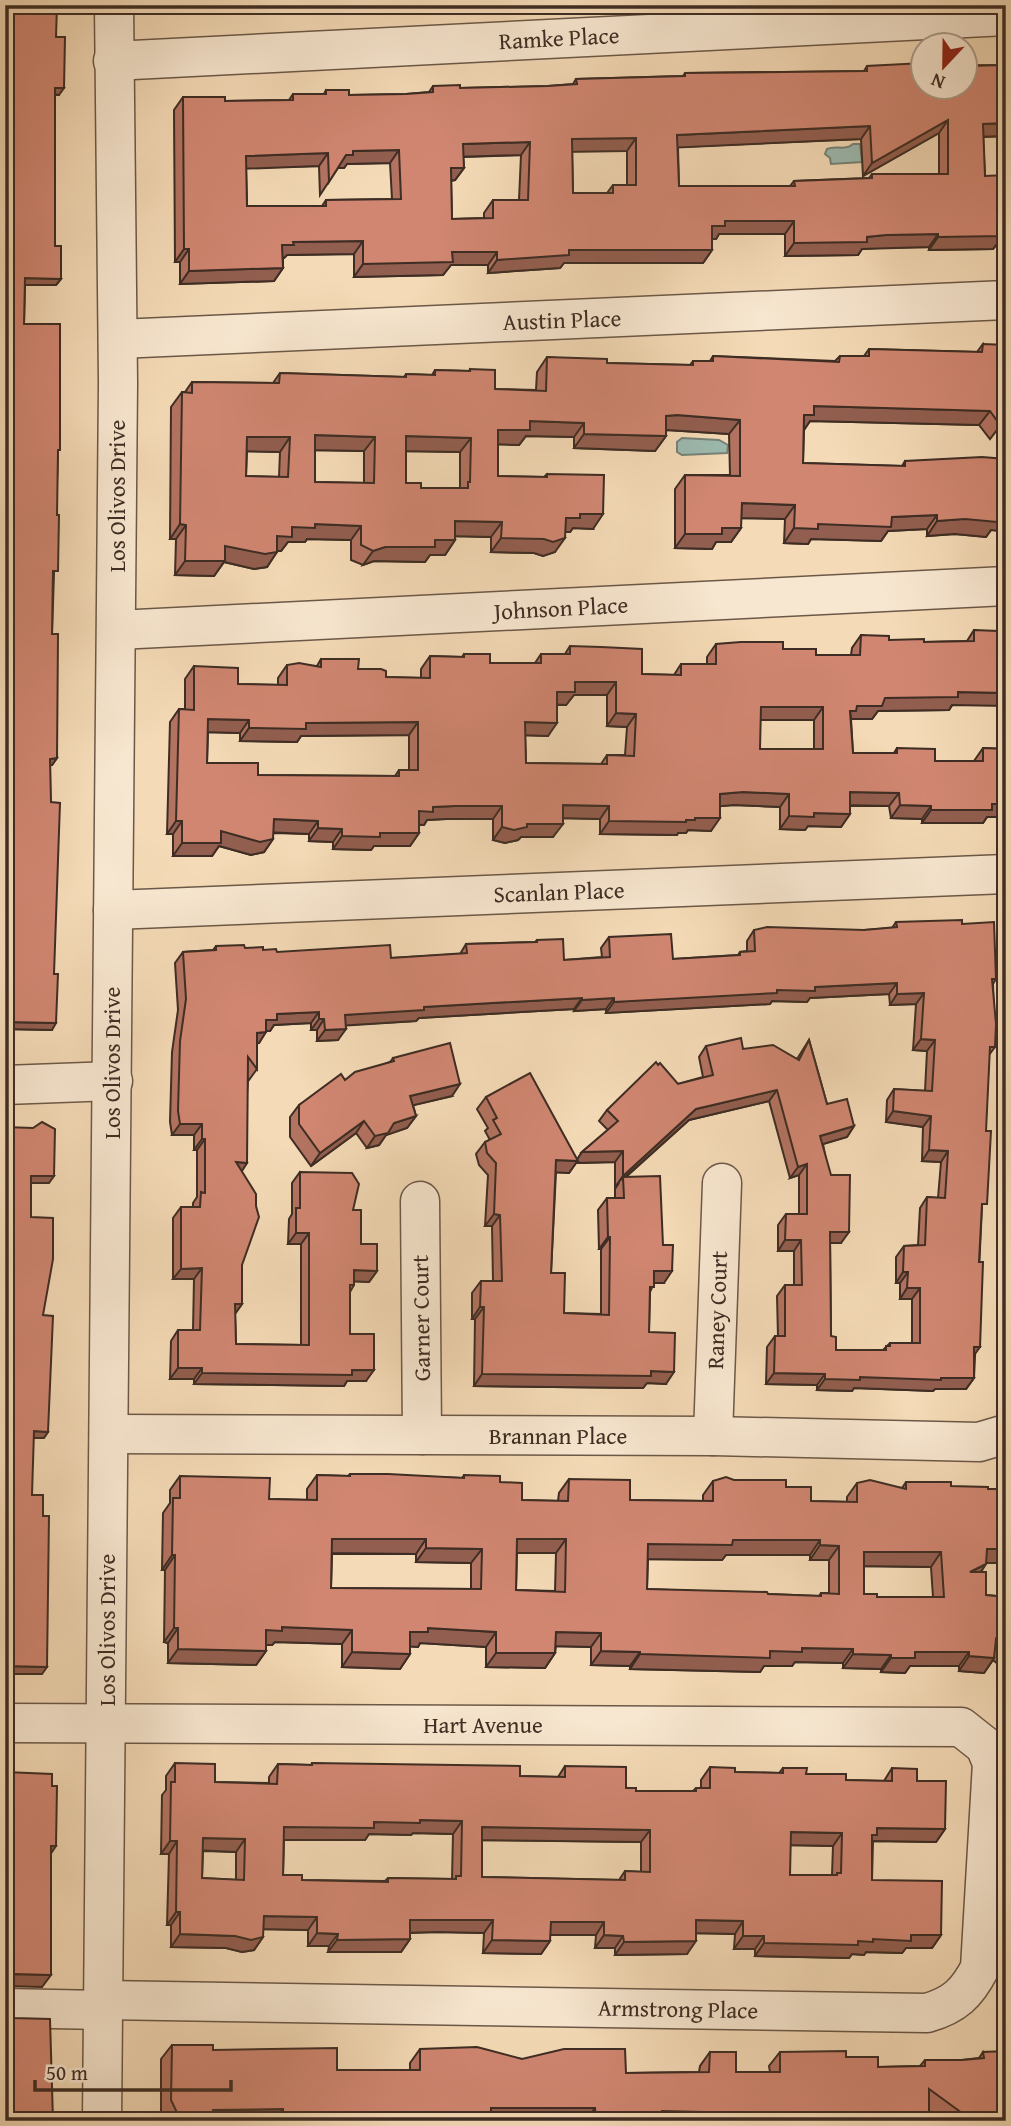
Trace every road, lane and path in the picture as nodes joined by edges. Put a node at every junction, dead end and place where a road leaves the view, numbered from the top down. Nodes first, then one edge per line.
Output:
1 (114, 5) edge
2 (1006, 16) edge
3 (113, 61) junction
4 (1006, 300) edge
5 (118, 339) junction
6 (1006, 586) edge
7 (117, 630) junction
8 (1006, 874) edge
9 (113, 910) junction
10 (113, 1081) junction
11 (5, 1085) edge
12 (722, 1183) dead end
13 (420, 1201) dead end
14 (108, 1434) junction
15 (1006, 1434) edge
16 (422, 1435) junction
17 (713, 1436) junction
18 (5, 1723) edge
19 (107, 1723) junction
20 (961, 1727) joint
21 (103, 2005) junction
22 (5, 2008) edge
23 (102, 2121) edge

1 - 3 street, Los Olivos Drive
2 - 3 street, Ramke Place
3 - 5 street, Los Olivos Drive
4 - 5 street, Austin Place
5 - 7 street, Los Olivos Drive
6 - 7 street, Johnson Place
7 - 9 street, Los Olivos Drive
8 - 9 street, Scanlan Place
9 - 10 street, Los Olivos Drive
10 - 11 street
10 - 14 street, Los Olivos Drive
12 - 17 street, Raney Court
13 - 16 street, Garner Court
14 - 16 street, Brannan Place
14 - 19 street, Los Olivos Drive
15 - 17 street, Brannan Place
16 - 17 street, Brannan Place
18 - 19 street, Hart Avenue
19 - 20 street, Hart Avenue
19 - 21 street, Los Olivos Drive
20 - 21 street, Armstrong Place
21 - 22 street, Armstrong Place
21 - 23 street, Los Olivos Drive

